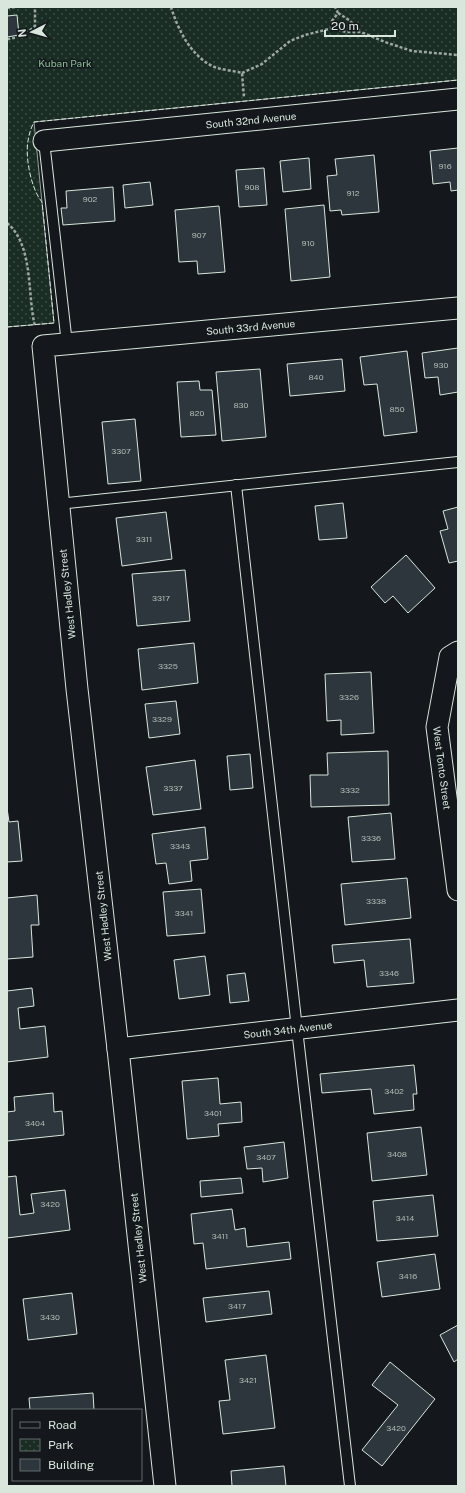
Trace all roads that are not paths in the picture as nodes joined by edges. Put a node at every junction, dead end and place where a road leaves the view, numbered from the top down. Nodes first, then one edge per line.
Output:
1 (458, 99) edge
2 (44, 142) joint
3 (458, 308) edge
4 (67, 344) junction
5 (42, 346) joint
6 (458, 462) edge
7 (236, 485) junction
8 (58, 504) junction
9 (458, 652) edge
10 (458, 890) edge
11 (458, 1010) edge
12 (297, 1029) junction
13 (118, 1049) junction
14 (165, 1486) edge
15 (350, 1486) edge

1 - 2 street, South 32nd Avenue
2 - 4 lane
3 - 4 street, South 33rd Avenue
4 - 5 street, South 33rd Avenue
5 - 8 street, West Hadley Street
6 - 7 lane
7 - 8 lane
7 - 12 lane
8 - 13 street, West Hadley Street
9 - 10 street, West Tonto Street
11 - 12 street, South 34th Avenue
12 - 13 street, South 34th Avenue
12 - 15 lane
13 - 14 street, West Hadley Street

